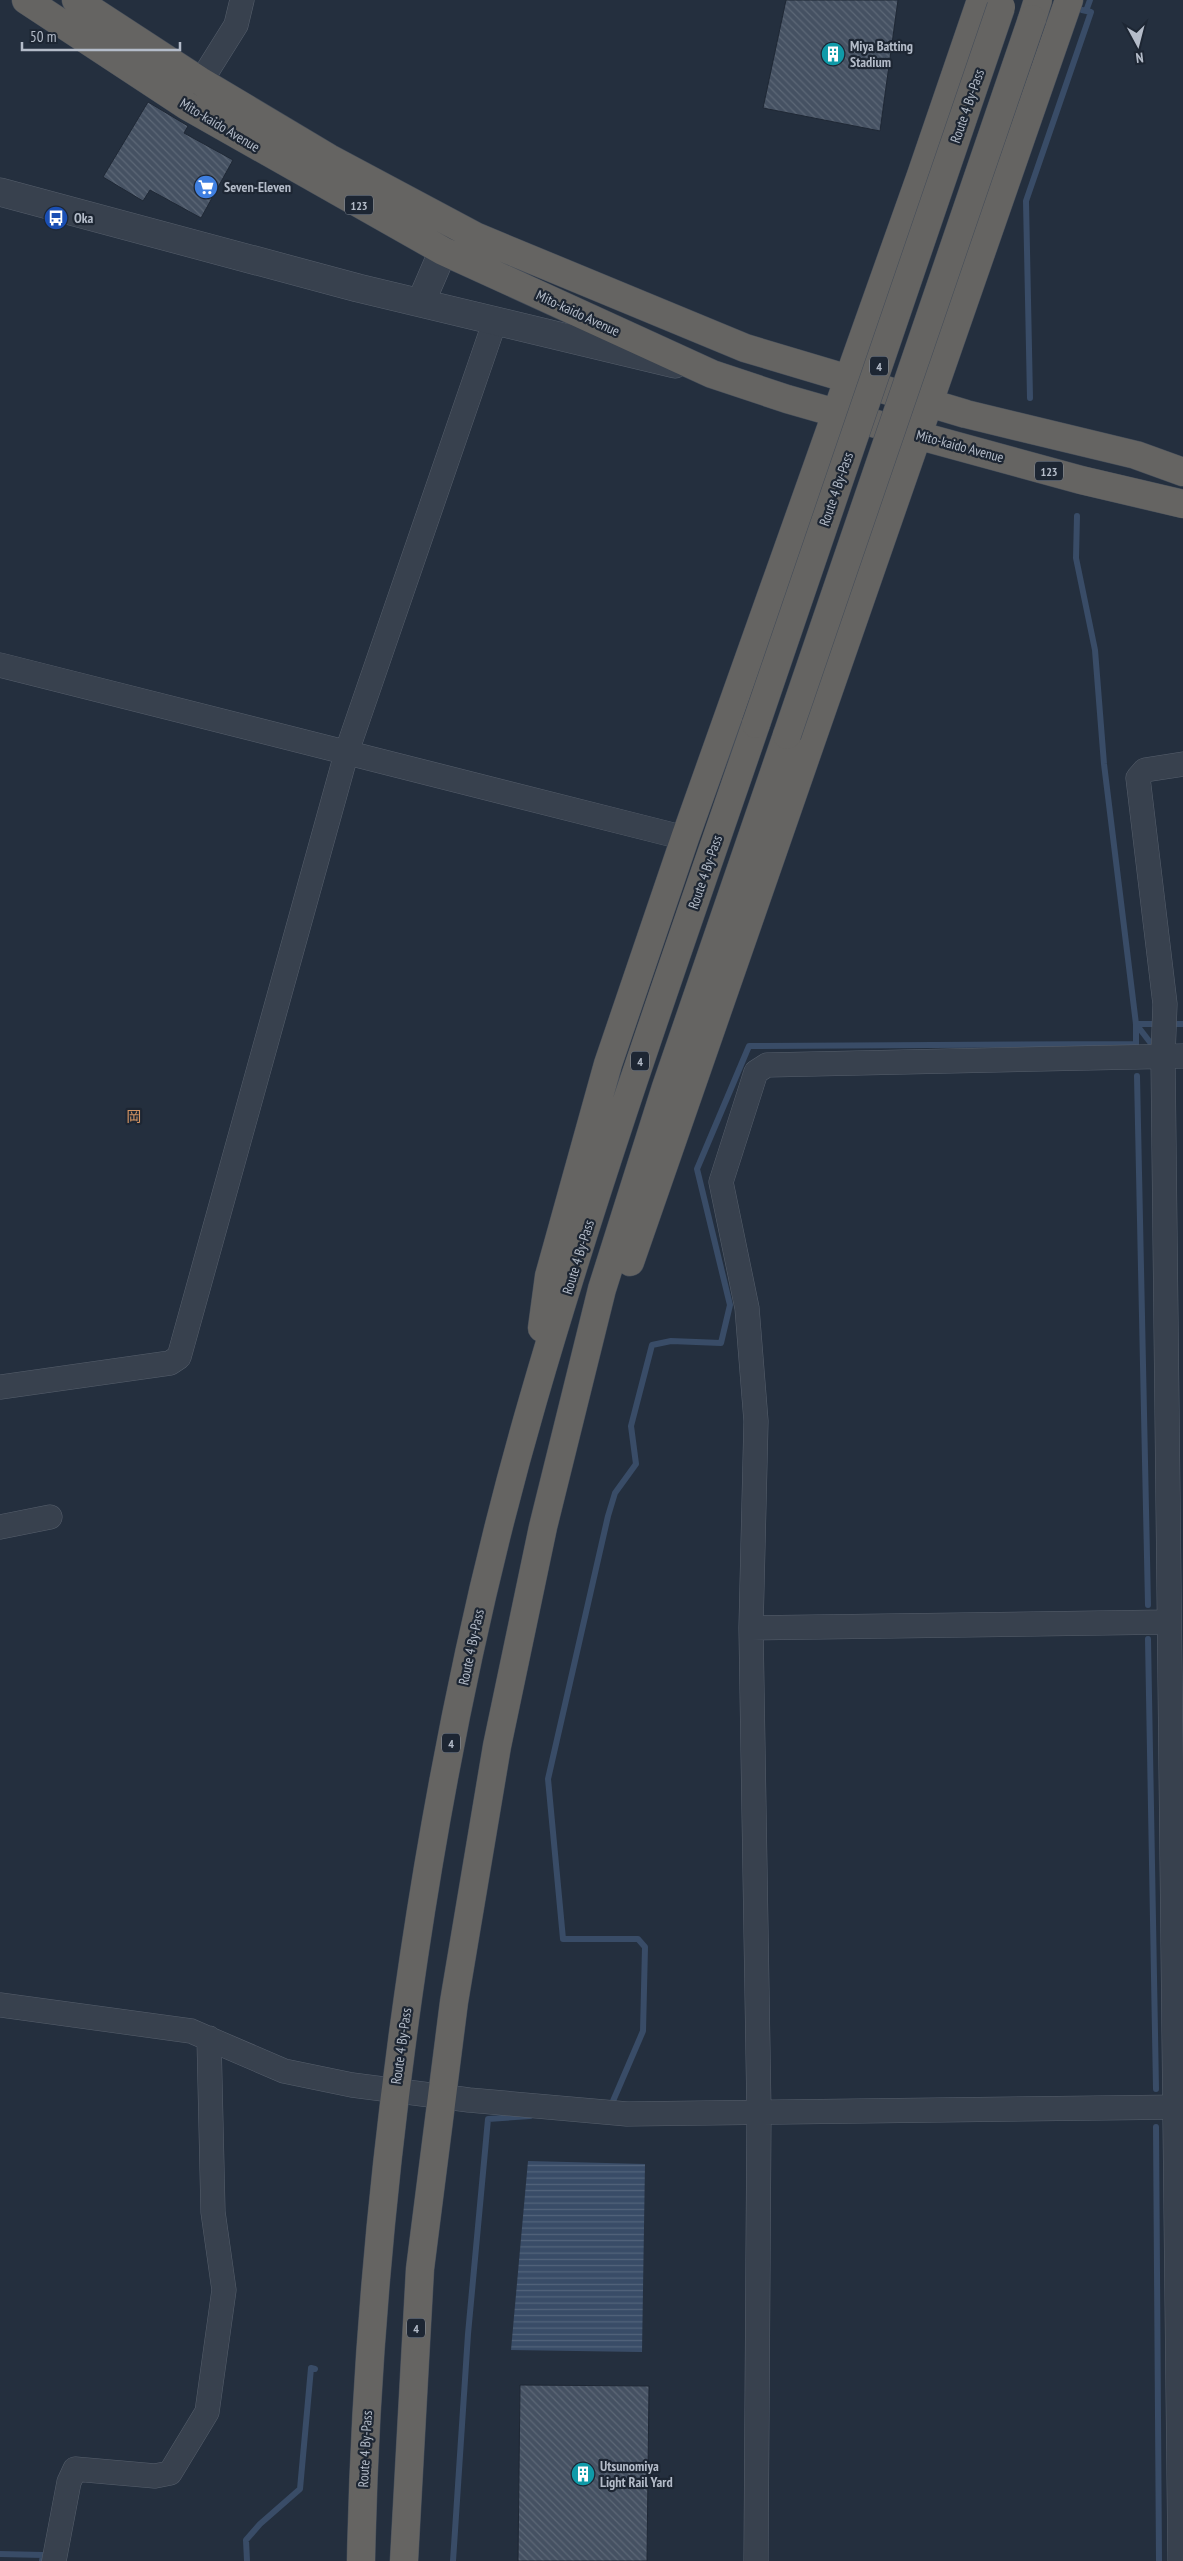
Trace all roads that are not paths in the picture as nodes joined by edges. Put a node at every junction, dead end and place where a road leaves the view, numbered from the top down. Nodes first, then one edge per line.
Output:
1 (26, 0) edge
2 (76, 0) edge
3 (242, 0) edge
4 (1069, 0) edge
5 (995, 2) edge
6 (1035, 10) edge
7 (200, 81) junction
8 (187, 106) junction
9 (0, 192) edge
10 (478, 237) junction
11 (443, 251) junction
12 (421, 302) junction
13 (494, 320) junction
14 (712, 374) junction
15 (848, 378) junction
16 (928, 403) junction
17 (836, 413) junction
18 (916, 434) junction
19 (1183, 472) edge
20 (1183, 504) edge
21 (0, 665) edge
22 (347, 751) junction
23 (1183, 764) edge
24 (685, 838) junction
25 (1173, 1057) edge
26 (0, 1388) edge
27 (533, 1401) junction
28 (573, 1410) junction
29 (50, 1517) dead end
30 (0, 1527) edge
31 (1176, 1594) edge
32 (1168, 1622) junction
33 (751, 1628) junction
34 (0, 2005) edge
35 (209, 2038) junction
36 (394, 2090) junction
37 (441, 2096) junction
38 (1179, 2107) edge
39 (759, 2113) junction
40 (1180, 2364) edge
41 (54, 2561) edge
42 (362, 2561) edge
43 (404, 2561) edge
44 (756, 2561) edge
45 (1180, 2561) edge

1 - 8 highway, Mito-kaido Avenue / 123
2 - 7 highway, Mito-kaido Avenue / 123
3 - 7 street
4 - 16 highway
5 - 15 highway
5 - 27 highway, Route 4 By-Pass / 4, bridge
6 - 28 highway, 4, bridge
7 - 8 street
7 - 10 highway, Mito-kaido Avenue / 123
8 - 11 highway, Mito-kaido Avenue / 123
9 - 12 street
10 - 11 street
10 - 15 highway, Mito-kaido Avenue / 123
11 - 12 street
11 - 14 highway, Mito-kaido Avenue / 123
12 - 13 street
13 - 14 street
13 - 22 street
14 - 17 highway, Mito-kaido Avenue / 123
15 - 16 highway, Mito-kaido Avenue / 123
15 - 17 highway
16 - 18 highway
16 - 19 highway, Mito-kaido Avenue / 123
17 - 18 highway, Mito-kaido Avenue / 123
17 - 24 highway
18 - 20 highway, Mito-kaido Avenue / 123
18 - 28 highway
21 - 22 street
22 - 24 street
22 - 26 street
23 - 25 street
24 - 27 highway
25 - 31 street
25 - 33 street
27 - 36 highway, Route 4 By-Pass / 4
28 - 37 highway, 4
29 - 30 street
31 - 32 street
32 - 33 street
32 - 38 street
33 - 39 street
34 - 35 street
35 - 36 street
35 - 41 street
36 - 37 street
36 - 42 highway, Route 4 By-Pass / 4
37 - 39 street
37 - 43 highway, 4
38 - 39 street
38 - 40 street
39 - 44 street
40 - 45 street

